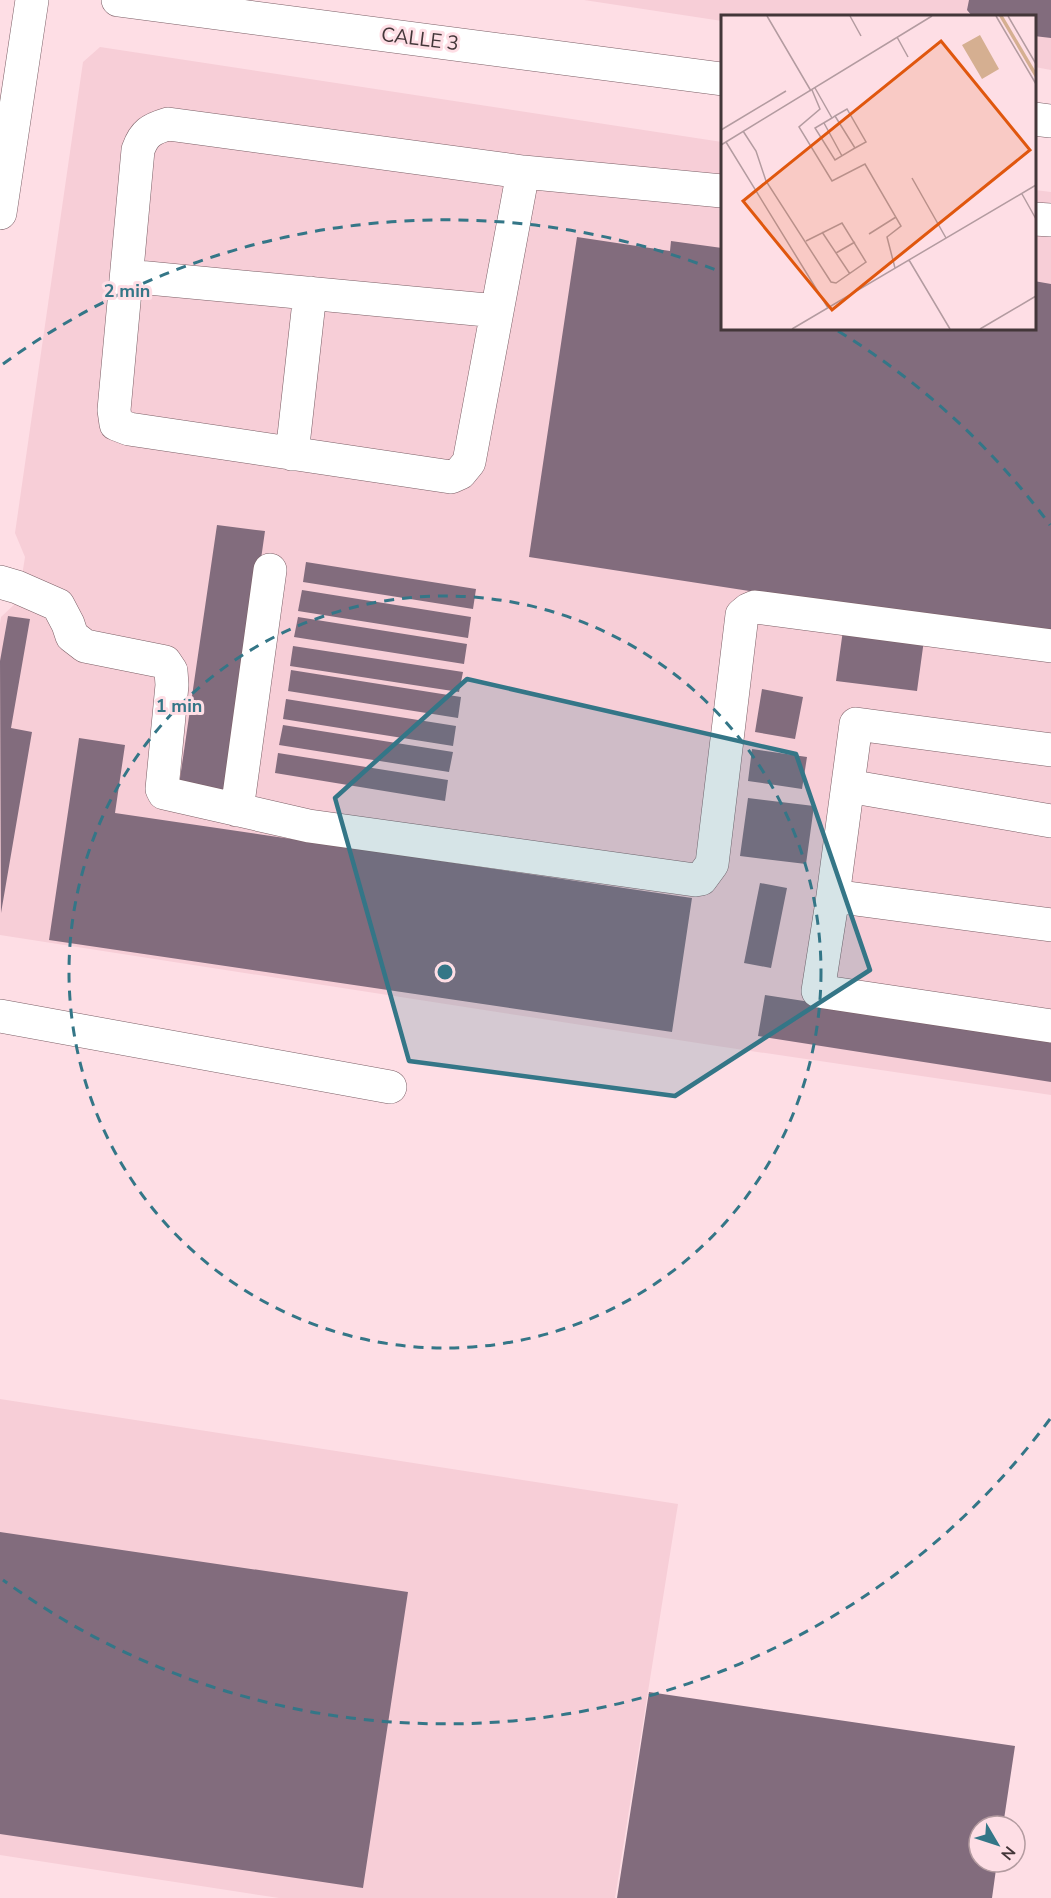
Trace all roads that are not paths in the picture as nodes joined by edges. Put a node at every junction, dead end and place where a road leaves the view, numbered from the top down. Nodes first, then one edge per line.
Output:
1 (32, 0) edge
2 (118, 0) edge
3 (721, 78) edge
4 (1036, 119) edge
5 (1051, 121) edge
6 (523, 172) junction
7 (721, 191) edge
8 (0, 213) edge
9 (1036, 219) edge
10 (1051, 220) edge
11 (127, 276) junction
12 (310, 294) junction
13 (497, 310) junction
14 (292, 454) junction
15 (270, 570) dead end
16 (0, 582) edge
17 (1051, 646) edge
18 (1051, 750) edge
19 (848, 786) junction
20 (237, 810) junction
21 (1051, 821) edge
22 (832, 896) junction
23 (1051, 925) edge
24 (0, 1016) edge
25 (1051, 1026) edge
26 (390, 1087) dead end

1 - 8 street
2 - 3 street, CALLE 3
4 - 5 street
6 - 7 street
6 - 11 street
6 - 13 street
9 - 10 street
11 - 12 street
11 - 14 street
12 - 13 street
12 - 14 street
13 - 14 street
15 - 20 street
16 - 20 street
17 - 20 street
18 - 19 street
19 - 21 street
19 - 22 street
22 - 23 street
22 - 25 street
24 - 26 street

